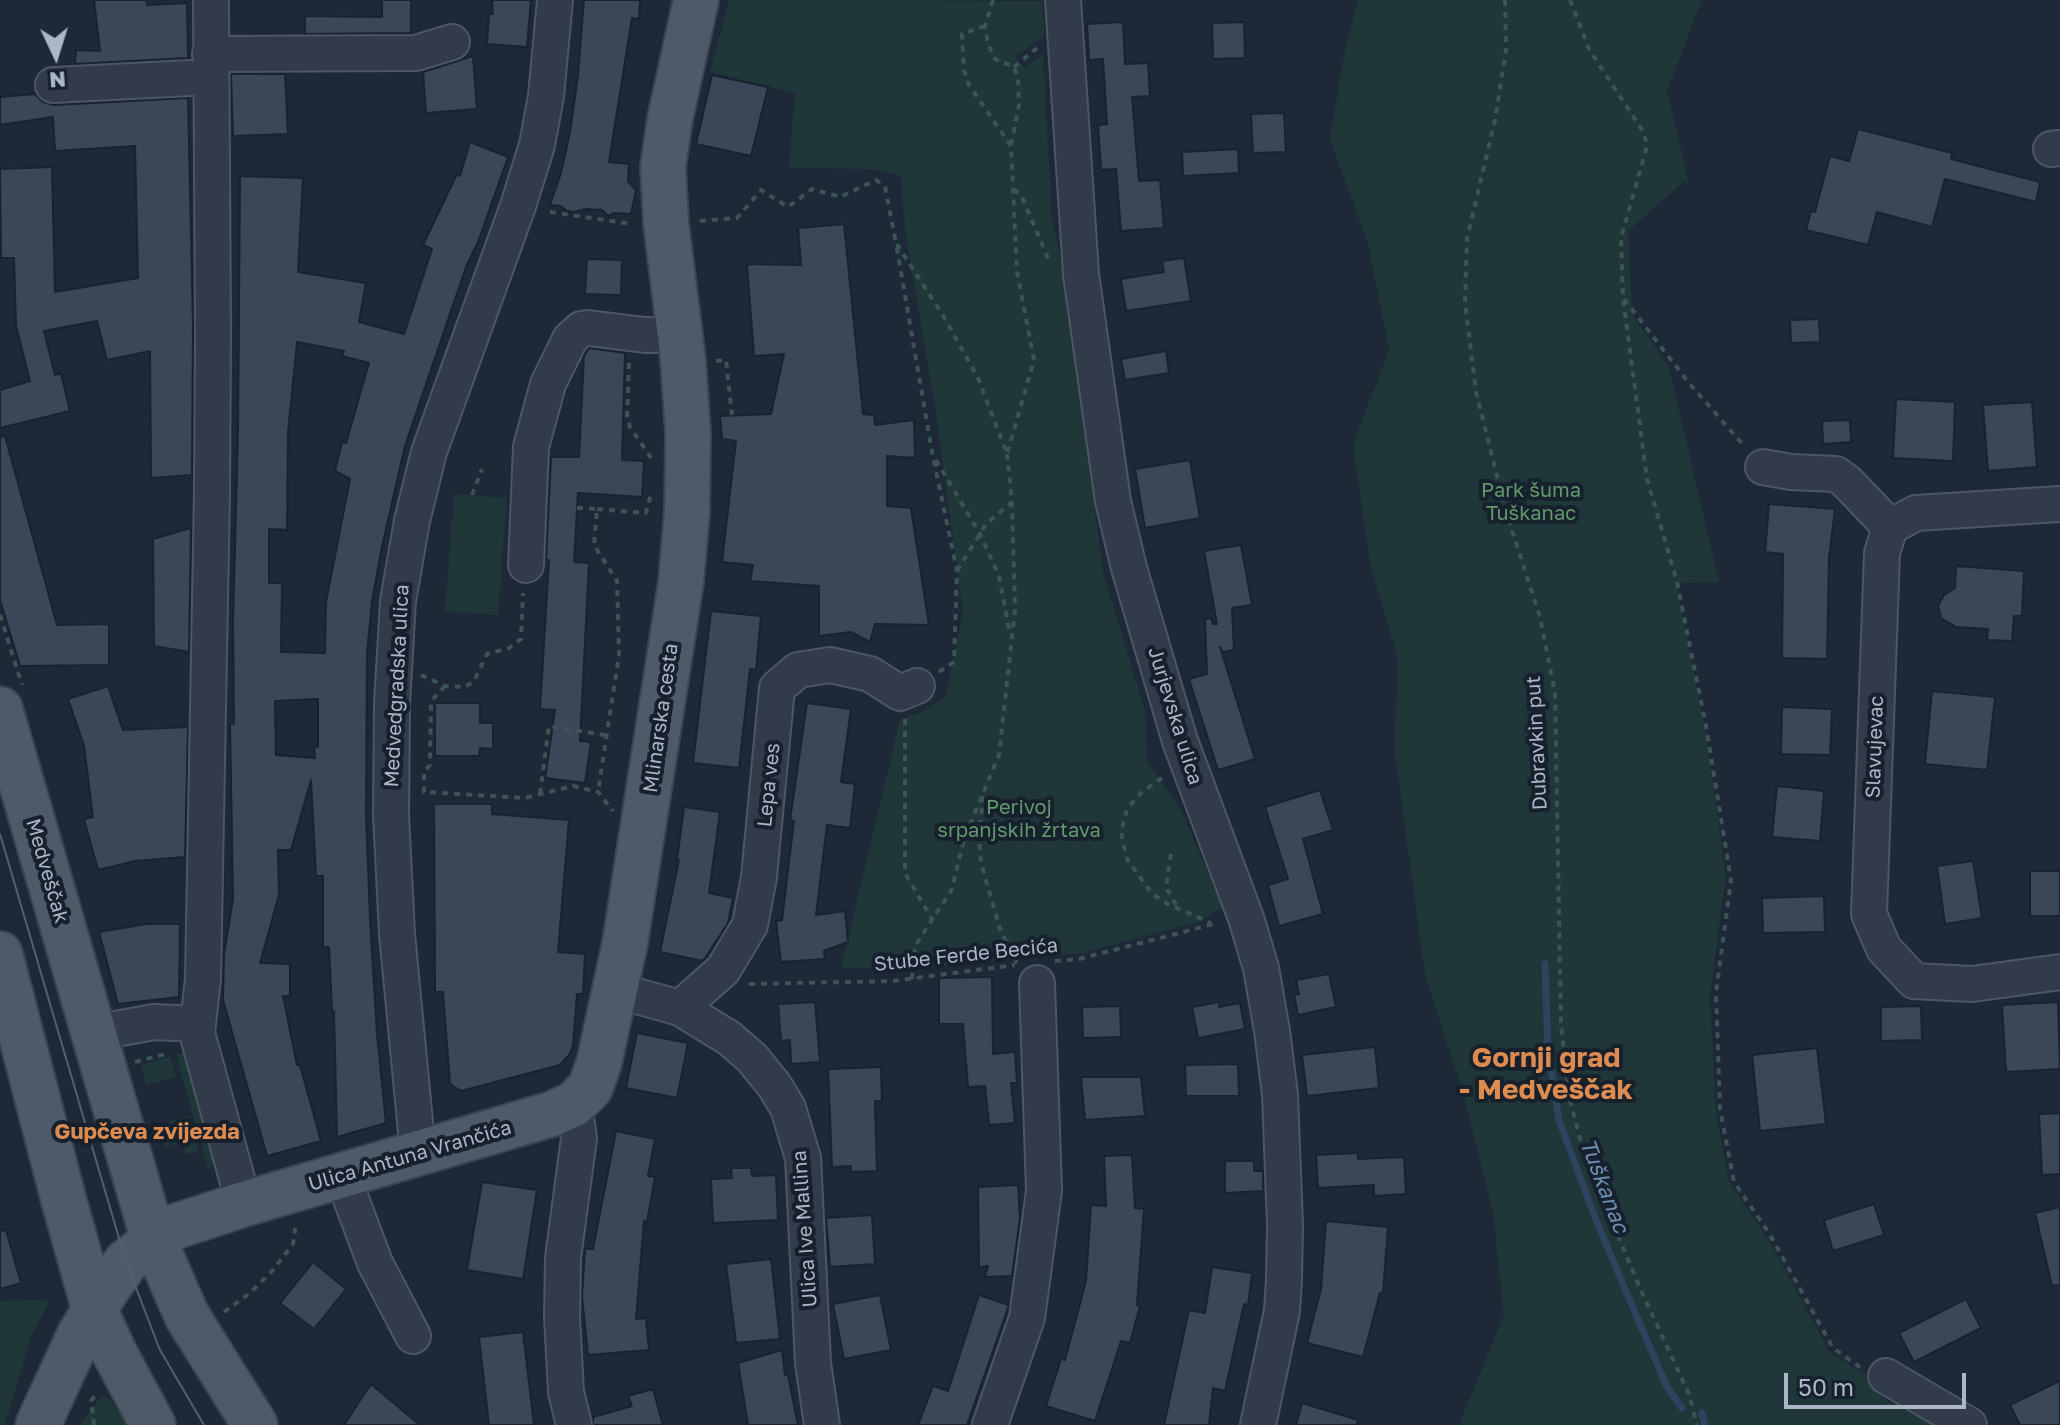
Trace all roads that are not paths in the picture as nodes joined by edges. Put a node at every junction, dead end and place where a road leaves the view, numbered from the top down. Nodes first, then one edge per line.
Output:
1 (211, 0) edge
2 (555, 0) edge
3 (696, 0) edge
4 (1063, 0) edge
5 (452, 42) dead end
6 (210, 66) junction
7 (53, 85) dead end
8 (680, 335) junction
9 (1763, 467) road end
10 (2060, 504) edge
11 (1890, 527) junction
12 (526, 565) road end
13 (908, 689) road end
14 (0, 709) edge
15 (1, 962) edge
16 (1033, 968) road end
17 (2060, 972) edge
18 (615, 990) junction
19 (680, 1008) junction
20 (198, 1024) junction
21 (94, 1033) junction
22 (574, 1104) junction
23 (418, 1153) junction
24 (342, 1175) junction
25 (244, 1204) junction
26 (153, 1238) junction
27 (94, 1308) junction
28 (413, 1336) dead end
29 (1886, 1376) road end
30 (38, 1425) edge
31 (153, 1425) edge
32 (255, 1425) edge
33 (574, 1425) edge
34 (822, 1425) edge
35 (990, 1425) edge
36 (1258, 1425) edge
37 (1969, 1425) edge

1 - 6 street
2 - 23 street, Medvedgradska ulica
3 - 8 main road, Mlinarska cesta
4 - 36 street, Jurjevska ulica
5 - 6 street
6 - 7 street
6 - 20 street
8 - 12 street
8 - 18 main road, Mlinarska cesta
9 - 11 street
10 - 11 street
11 - 17 street, Slavujevac
13 - 19 street, Lepa ves
14 - 21 main road, Medveščak
15 - 27 main road
16 - 35 street
18 - 19 street, Ulica Ive Mallina
18 - 22 main road, Mlinarska cesta
19 - 34 street, Ulica Ive Mallina
20 - 21 street
20 - 25 street
21 - 26 main road
22 - 23 main road, Ulica Antuna Vrančića
22 - 33 street
23 - 24 main road, Ulica Antuna Vrančića
24 - 25 main road, Ulica Antuna Vrančića
24 - 28 street
25 - 26 main road
26 - 27 main road
26 - 32 main road
27 - 30 main road
27 - 31 main road
29 - 37 street

